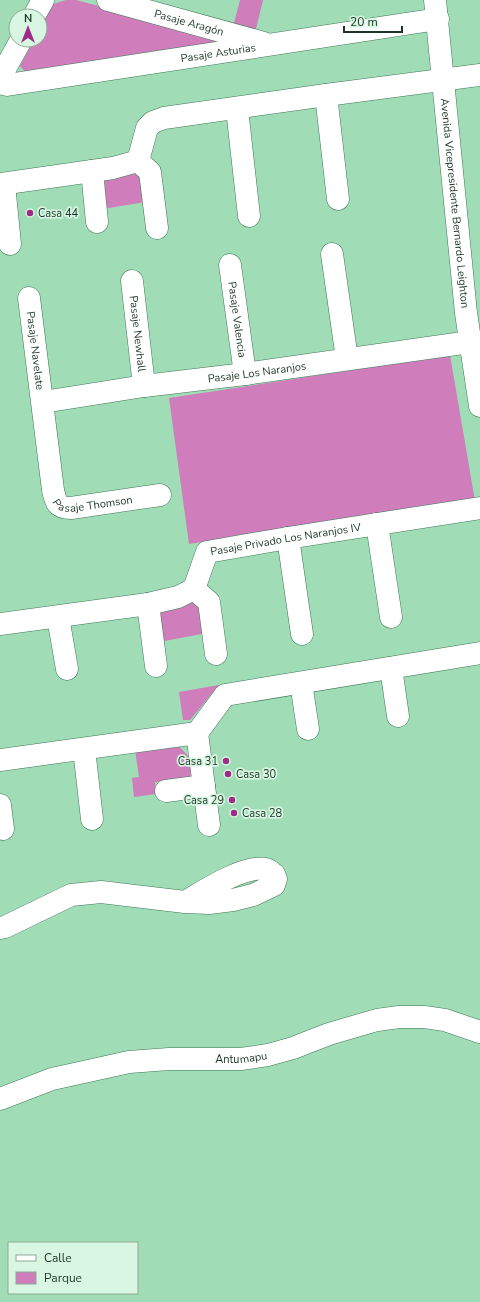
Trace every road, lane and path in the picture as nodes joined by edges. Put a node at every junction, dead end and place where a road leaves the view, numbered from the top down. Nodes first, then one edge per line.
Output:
1 (108, 0) edge
2 (436, 10) edge
3 (271, 44) junction
4 (17, 48) edge
5 (480, 76) edge
6 (0, 78) edge
7 (443, 79) junction
8 (0, 83) edge
9 (326, 95) junction
10 (237, 108) junction
11 (138, 161) junction
12 (92, 171) junction
13 (2, 184) edge
14 (338, 199) dead end
15 (249, 216) dead end
16 (97, 222) dead end
17 (157, 228) dead end
18 (10, 244) dead end
19 (332, 254) dead end
20 (230, 265) dead end
21 (132, 281) dead end
22 (29, 298) dead end
23 (473, 312) edge
24 (470, 342) junction
25 (347, 360) junction
26 (245, 374) junction
27 (478, 381) edge
28 (144, 386) junction
29 (43, 402) junction
30 (480, 406) edge
31 (160, 495) dead end
32 (480, 508) edge
33 (377, 524) junction
34 (288, 538) junction
35 (194, 589) junction
36 (148, 604) junction
37 (58, 616) junction
38 (392, 617) dead end
39 (0, 624) edge
40 (302, 634) dead end
41 (480, 653) edge
42 (216, 654) dead end
43 (156, 666) dead end
44 (391, 668) junction
45 (66, 669) dead end
46 (301, 683) junction
47 (398, 716) dead end
48 (308, 729) dead end
49 (197, 733) junction
50 (84, 749) junction
51 (0, 760) edge
52 (204, 786) junction
53 (166, 791) dead end
54 (0, 805) edge
55 (92, 819) dead end
56 (209, 825) dead end
57 (3, 829) dead end
58 (185, 902) dead end
59 (0, 928) edge
60 (480, 1032) edge
61 (0, 1098) edge

1 - 3 street, Pasaje Aragón
2 - 3 street, Pasaje Asturias
2 - 7 street, Avenida Vicepresidente Bernardo Leighton
3 - 8 street, Pasaje Asturias
4 - 6 street
5 - 7 street
7 - 9 street
7 - 23 street, Avenida Vicepresidente Bernardo Leighton
9 - 10 street
9 - 14 street
10 - 11 street
10 - 15 street
11 - 12 street
11 - 17 street
12 - 13 street
12 - 16 street
13 - 18 street
19 - 25 street
20 - 26 street, Pasaje Valencia
21 - 28 street, Pasaje Newhall
22 - 29 street, Pasaje Navelate
23 - 24 street, Avenida Vicepresidente Bernardo Leighton
24 - 25 street, Pasaje Los Naranjos
24 - 27 street, Avenida Vicepresidente Bernardo Leighton
25 - 26 street, Pasaje Los Naranjos
26 - 28 street, Pasaje Los Naranjos
27 - 30 street, Avenida Vicepresidente Bernardo Leighton
28 - 29 street, Pasaje Los Naranjos
29 - 31 street, Pasaje Thomson
32 - 33 street, Pasaje Privado Los Naranjos IV
33 - 34 street, Pasaje Privado Los Naranjos IV
33 - 38 street
34 - 35 street, Pasaje Privado Los Naranjos IV
34 - 40 street
35 - 36 street
35 - 42 street
36 - 37 street
36 - 43 street
37 - 39 street
37 - 45 street
41 - 44 street
44 - 46 street
44 - 47 street
46 - 48 street
46 - 49 street
49 - 50 street
49 - 52 street
50 - 51 street
50 - 55 street
52 - 53 street
52 - 56 street
54 - 57 street
58 - 59 street
60 - 61 street, Antumapu

